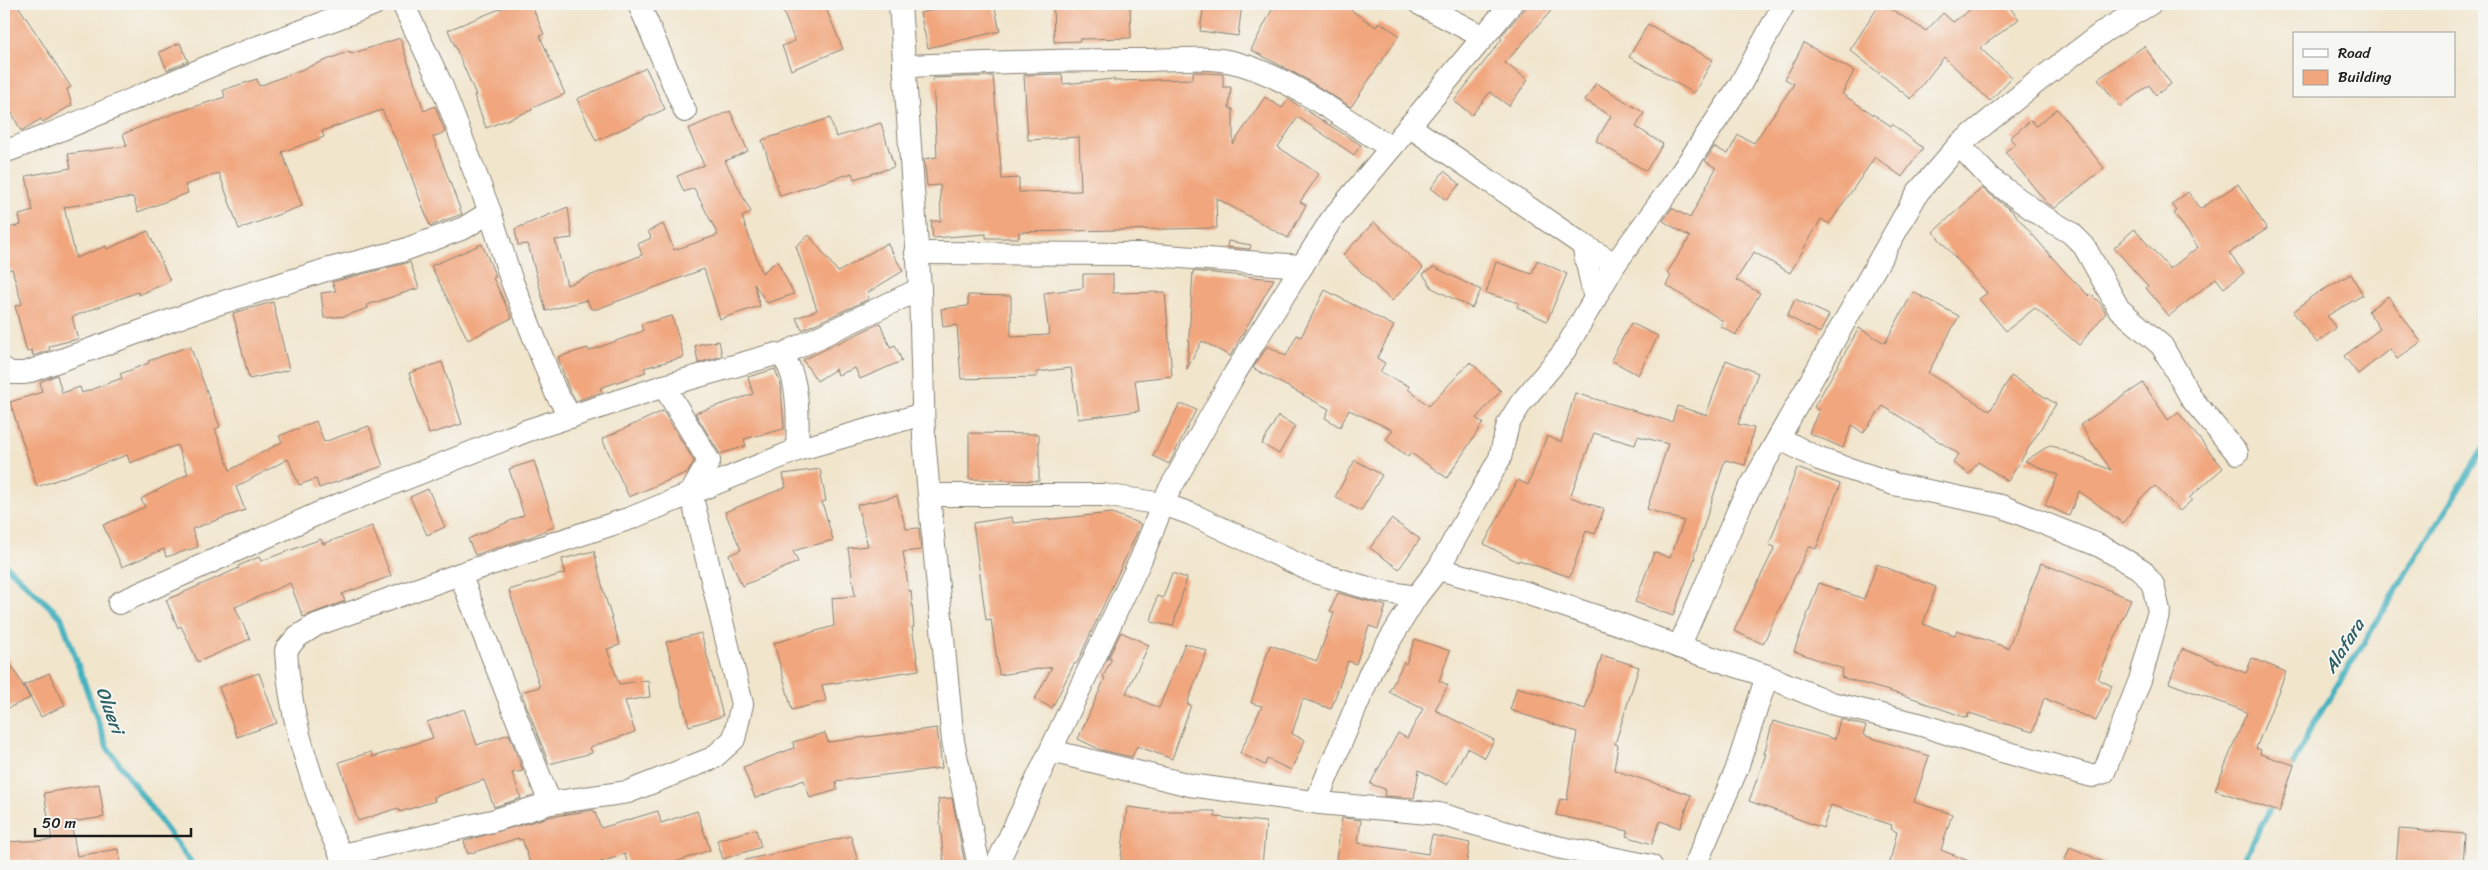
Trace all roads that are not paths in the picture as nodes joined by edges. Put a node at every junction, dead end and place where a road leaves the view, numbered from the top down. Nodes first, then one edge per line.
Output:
1 (374, 4) edge
2 (403, 4) edge
3 (639, 4) edge
4 (900, 4) edge
5 (1420, 4) edge
6 (1511, 4) edge
7 (1784, 4) edge
8 (2150, 4) edge
9 (1483, 37) junction
10 (904, 66) junction
11 (685, 111) dead end
12 (1409, 126) junction
13 (1959, 145) junction
14 (1391, 148) junction
15 (4, 152) edge
16 (490, 212) junction
17 (1583, 245) junction
18 (916, 253) junction
19 (1615, 264) junction
20 (1302, 266) junction
21 (920, 289) junction
22 (1595, 299) junction
23 (781, 355) junction
24 (4, 369) edge
25 (664, 386) junction
26 (924, 414) junction
27 (571, 417) junction
28 (1779, 438) junction
29 (797, 450) junction
30 (2236, 453) dead end
31 (691, 493) junction
32 (929, 495) junction
33 (1163, 504) junction
34 (1438, 569) junction
35 (460, 574) junction
36 (1416, 597) junction
37 (119, 603) dead end
38 (1679, 647) junction
39 (1767, 676) junction
40 (1051, 751) junction
41 (1316, 802) junction
42 (550, 803) junction
43 (343, 860) edge
44 (979, 866) edge
45 (996, 866) edge
46 (1651, 866) edge
47 (1695, 866) edge

1 - 15 street
2 - 16 street
3 - 11 street
4 - 10 street
5 - 9 street
6 - 9 street
7 - 19 street
8 - 13 street
9 - 12 street
10 - 14 street
10 - 18 street
12 - 14 street
12 - 17 street
13 - 28 street
13 - 30 street
14 - 20 street
16 - 24 street
16 - 27 street
17 - 19 street
17 - 22 street
18 - 20 street
18 - 21 street
19 - 22 street
20 - 33 street
21 - 23 street
21 - 26 street
22 - 34 street
23 - 25 street
23 - 29 street
25 - 27 street
25 - 31 street
26 - 29 street
26 - 32 street
27 - 37 street
28 - 38 street
28 - 39 street
29 - 31 street
31 - 35 street
31 - 42 street
32 - 33 street
32 - 44 street
33 - 36 street
33 - 40 street
34 - 36 street
34 - 38 street
35 - 42 street
35 - 43 street
36 - 41 street
38 - 39 street
39 - 47 street
40 - 41 street
40 - 45 street
41 - 46 street
42 - 43 street

